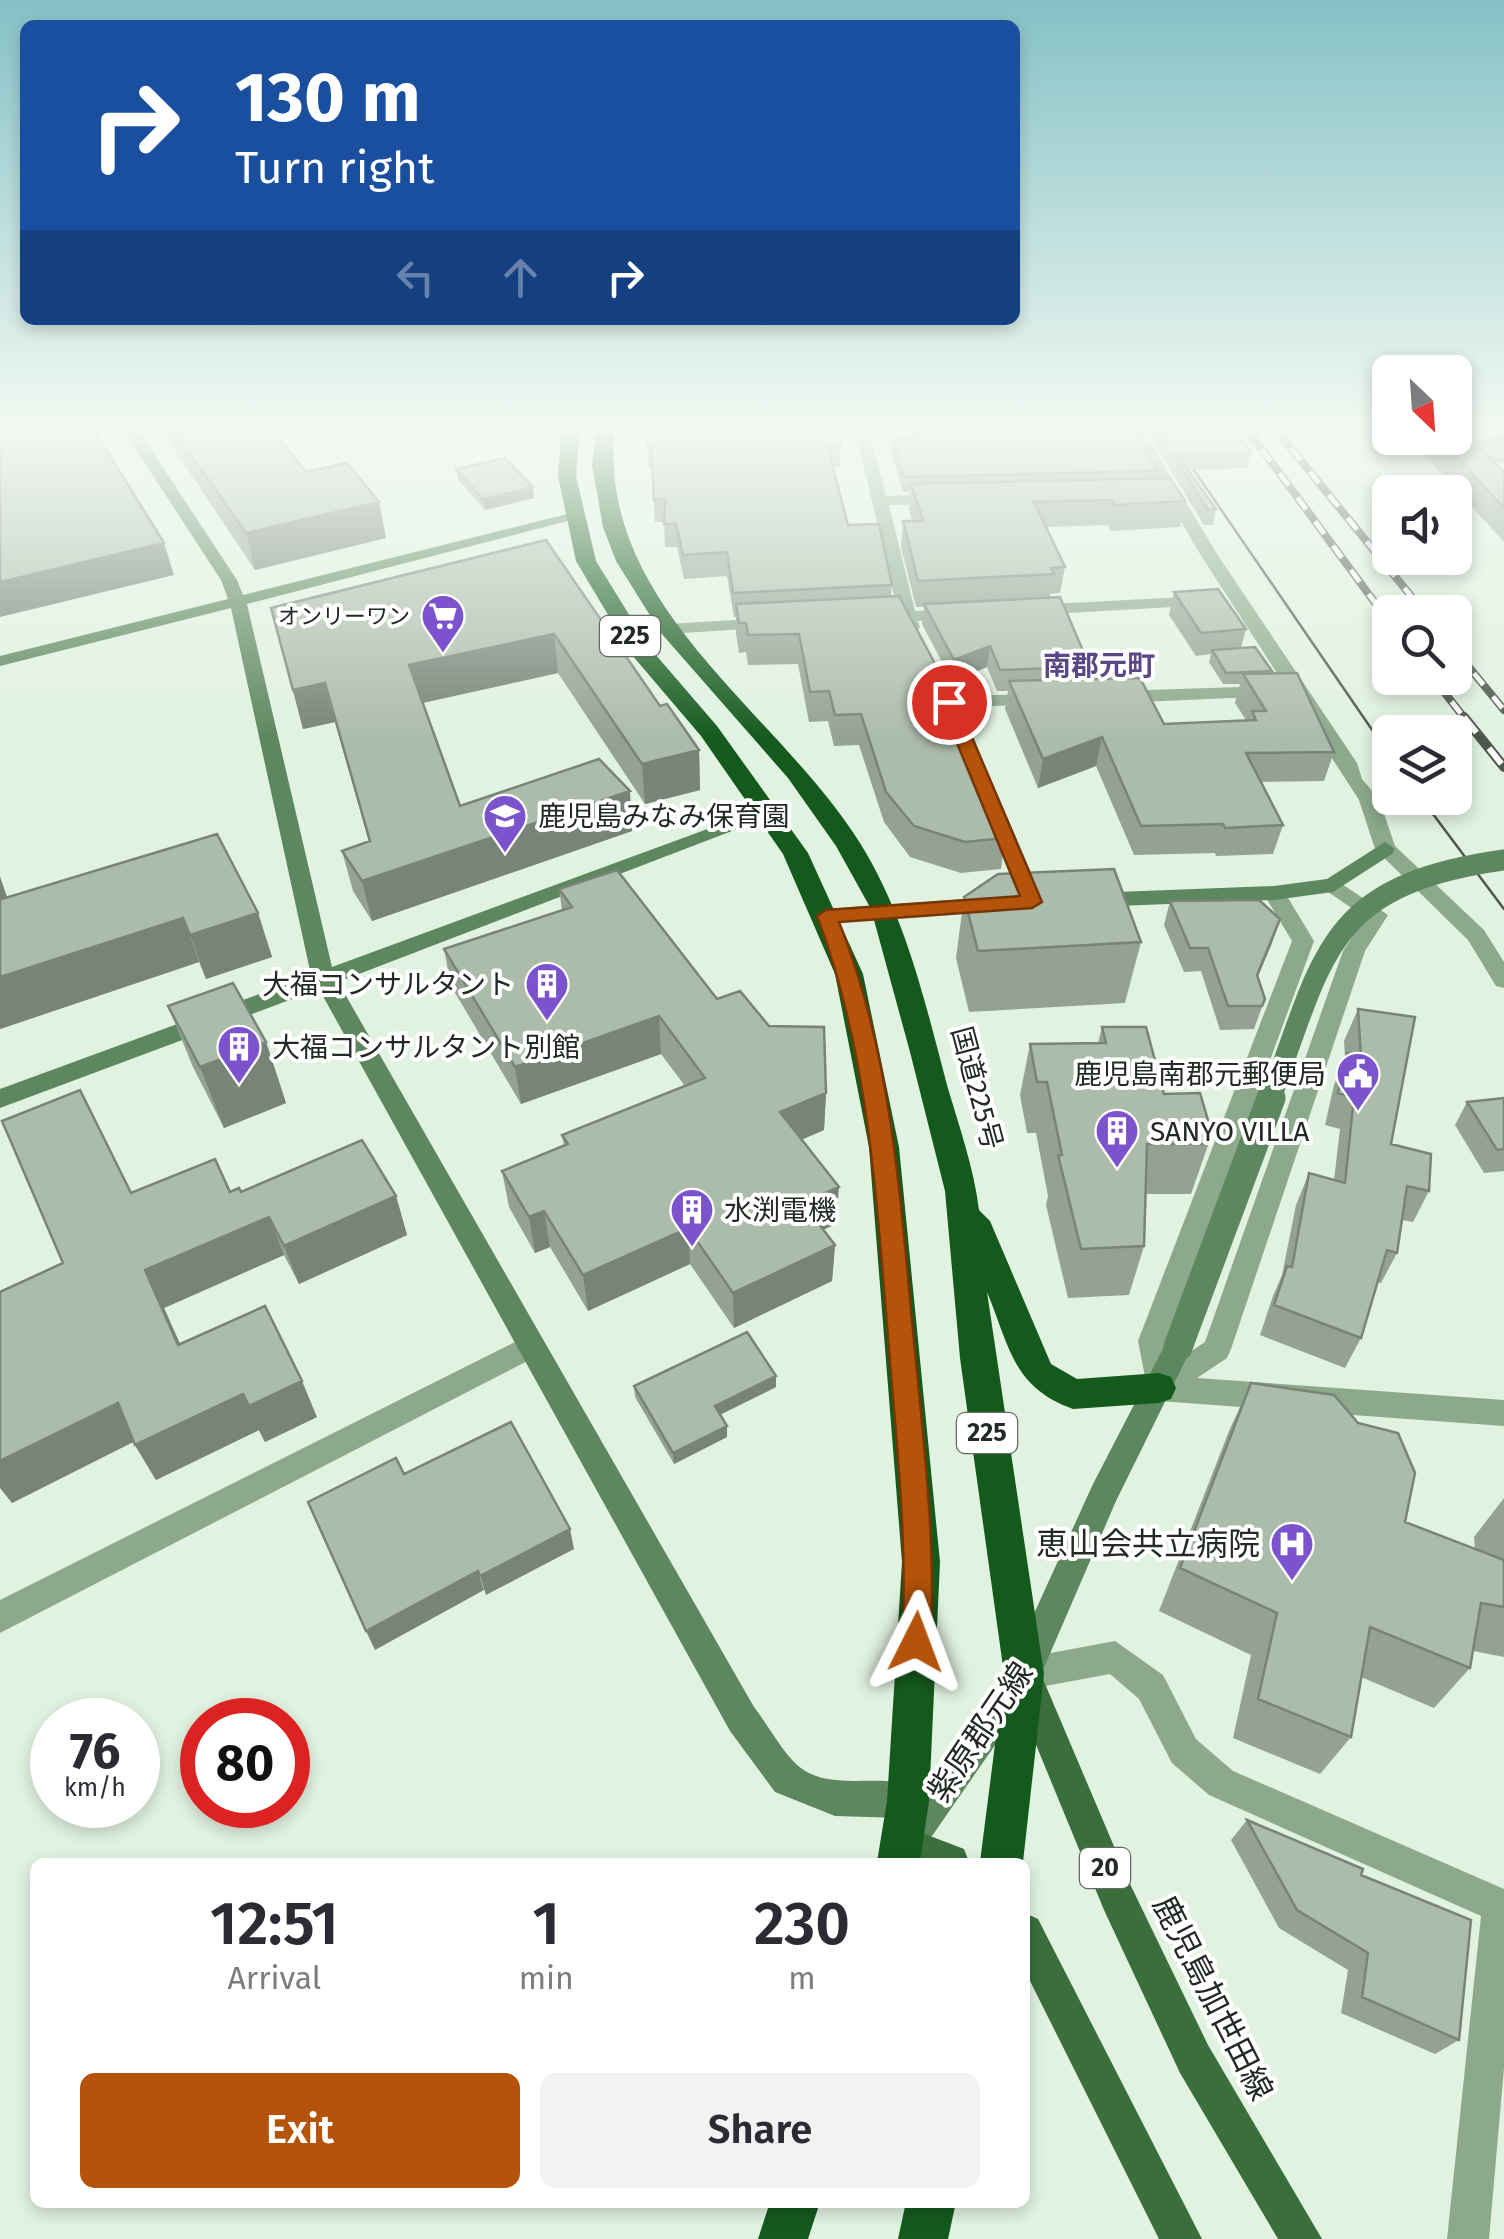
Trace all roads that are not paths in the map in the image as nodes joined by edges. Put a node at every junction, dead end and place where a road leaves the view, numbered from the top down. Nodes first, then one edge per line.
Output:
1 (196, 529) edge
2 (525, 529) edge
3 (579, 529) edge
4 (614, 529) edge
5 (885, 529) edge
6 (1187, 529) edge
7 (1242, 599) junction
8 (237, 600) junction
9 (1016, 610) edge
10 (979, 612) edge
11 (905, 616) junction
12 (867, 618) edge
13 (794, 622) edge
14 (668, 629) junction
15 (923, 651) edge
16 (0, 660) edge
17 (1301, 691) junction
18 (948, 703) edge
19 (972, 757) edge
20 (769, 813) junction
21 (1385, 849) junction
22 (1504, 860) edge
23 (1333, 885) junction
24 (1274, 893) junction
25 (1051, 901) junction
26 (884, 909) junction
27 (826, 916) junction
28 (323, 976) junction
29 (1504, 980) edge
30 (0, 1099) edge
31 (1232, 1128) junction
32 (1286, 1148) junction
33 (961, 1191) junction
34 (530, 1347) junction
35 (1159, 1388) junction
36 (1504, 1413) edge
37 (0, 1617) edge
38 (1024, 1674) junction
39 (908, 1800) junction
40 (902, 1853) edge
41 (929, 1858) edge
42 (1002, 1858) edge
43 (1502, 1907) edge
44 (1030, 1942) edge
45 (793, 2208) edge
46 (930, 2208) edge
47 (783, 2239) edge
48 (924, 2239) edge
49 (1181, 2239) edge
50 (1301, 2239) edge
51 (1468, 2239) edge

1 - 8 street
2 - 8 street
3 - 20 highway, 225
4 - 14 highway, 国道225号 / 225
5 - 11 street
6 - 7 street
7 - 9 street
7 - 17 street
8 - 16 street
8 - 28 street
10 - 11 street
11 - 12 street
11 - 15 street
13 - 14 street
14 - 26 highway, 国道225号 / 225
17 - 18 street
17 - 21 street
19 - 25 street
20 - 27 highway, 225
20 - 28 street
21 - 23 street
21 - 29 street
22 - 35 street, 紫原郡元線, bridge
23 - 24 street
23 - 32 street
24 - 25 street
24 - 31 street
25 - 26 street
26 - 27 street
26 - 33 highway, 国道225号 / 225
27 - 39 highway, 225
28 - 30 street
28 - 34 street
31 - 32 street
31 - 35 street
32 - 35 street
33 - 35 highway, 225
33 - 38 highway, 国道225号 / 225
34 - 37 street
34 - 39 street
35 - 36 street
35 - 38 street, 紫原郡元線
38 - 40 street, 紫原郡元線
38 - 42 highway, 国道225号 / 225
38 - 43 street
38 - 50 main road, 鹿児島加世田線 / 20
39 - 40 highway, 225
40 - 41 main road
43 - 51 street
44 - 49 main road
45 - 47 highway
46 - 48 highway

